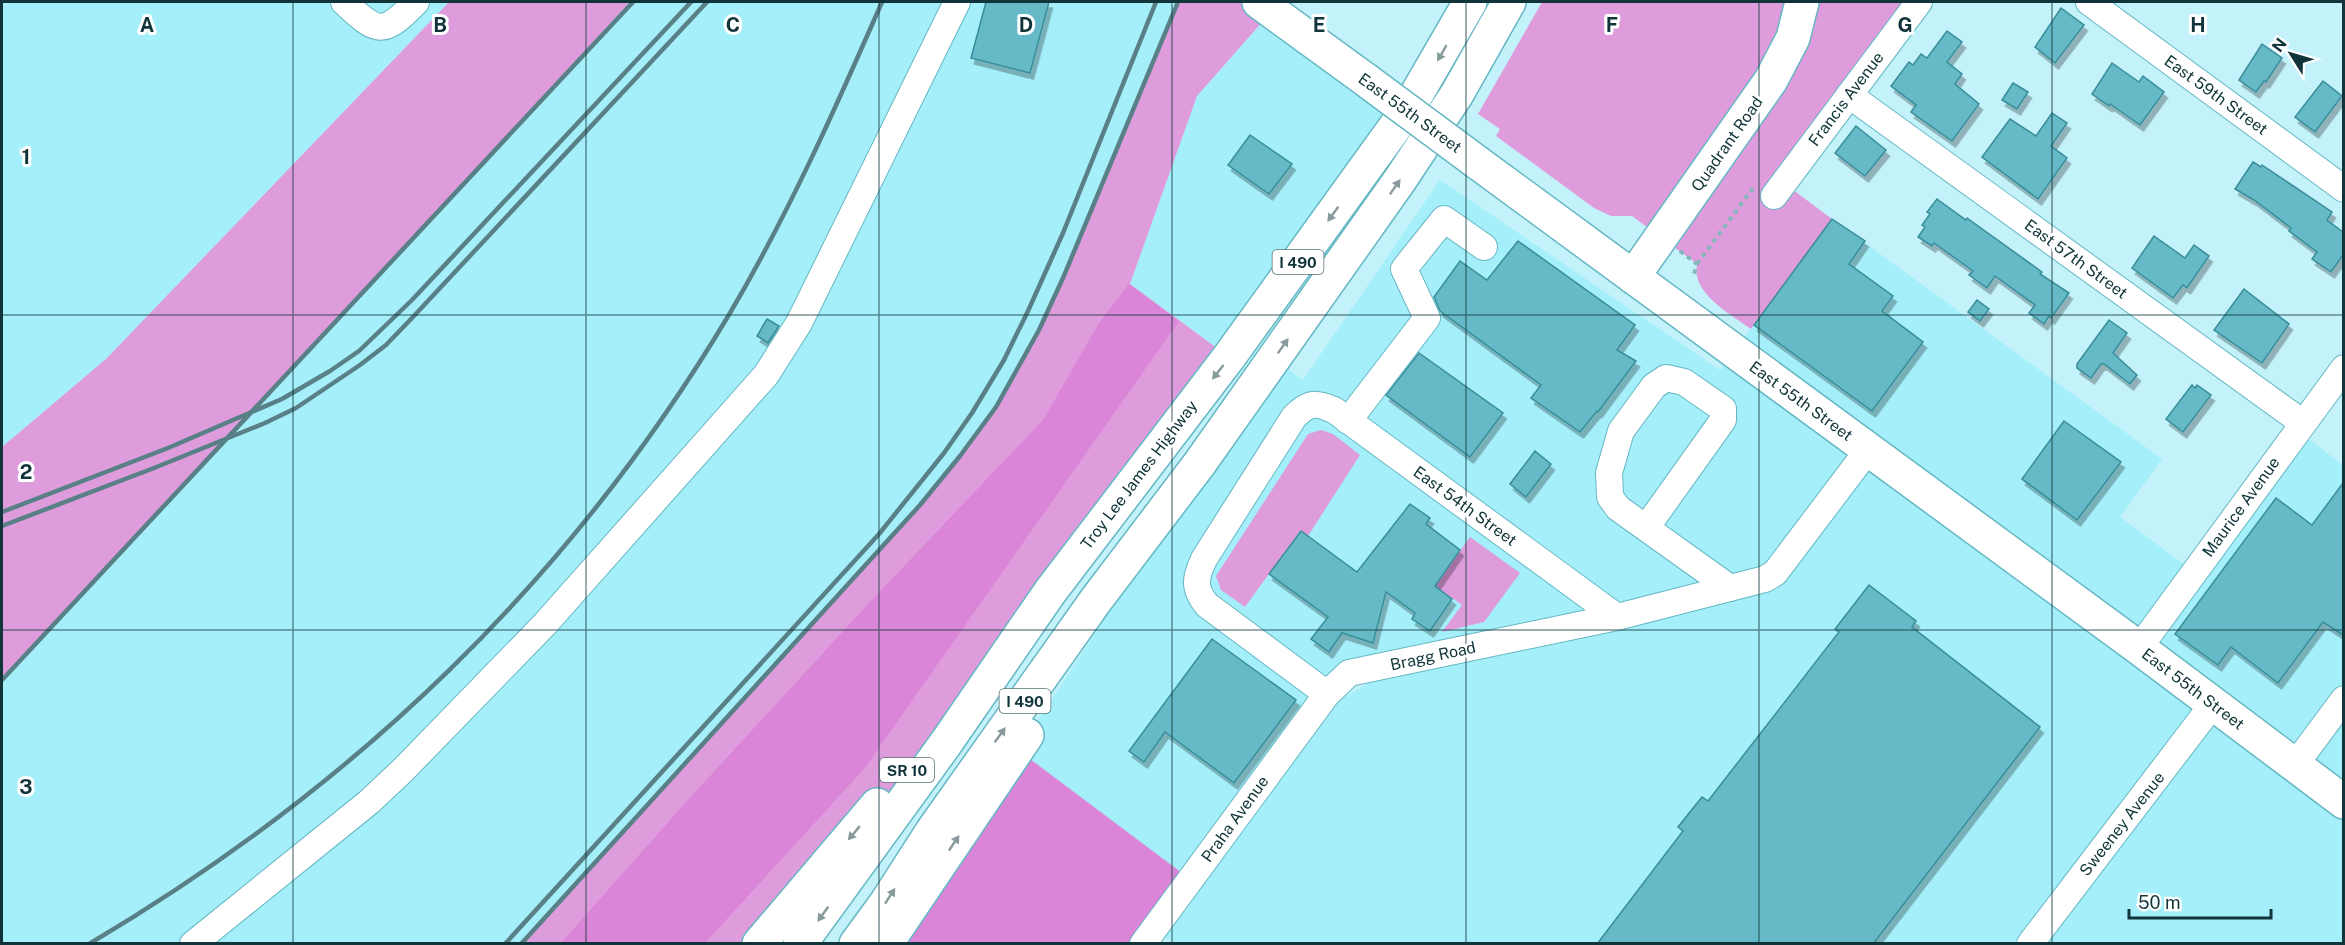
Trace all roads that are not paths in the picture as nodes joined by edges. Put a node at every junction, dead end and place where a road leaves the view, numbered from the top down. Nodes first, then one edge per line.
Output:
1 (344, 2) edge
2 (416, 2) edge
3 (957, 2) edge
4 (1259, 2) edge
5 (1470, 2) edge
6 (1509, 2) edge
7 (1803, 2) edge
8 (1919, 2) edge
9 (2089, 2) edge
10 (1849, 95) junction
11 (2343, 189) edge
12 (1774, 196) dead end
13 (1484, 247) dead end
14 (1633, 277) junction
15 (2343, 368) edge
16 (1348, 421) junction
17 (2303, 423) junction
18 (1868, 450) junction
19 (1200, 463) junction
20 (1646, 528) junction
21 (1730, 588) junction
22 (1050, 592) junction
23 (1617, 617) junction
24 (2139, 648) junction
25 (1327, 694) junction
26 (2343, 699) edge
27 (2213, 704) junction
28 (2295, 765) junction
29 (2343, 802) edge
30 (1148, 942) edge
31 (193, 944) edge
32 (759, 944) edge
33 (800, 944) edge
34 (856, 944) edge
35 (886, 944) edge
36 (2030, 944) edge

1 - 2 street
3 - 31 street
4 - 14 main road, East 55th Street, bridge
5 -> 22 main road, Troy Lee James Highway / I 490
19 -> 6 main road, I 490
7 - 14 main road, Quadrant Road
8 - 10 street, Francis Avenue
9 - 11 street, East 59th Street
10 - 12 street, Francis Avenue
10 - 17 street, East 57th Street
13 - 16 street
14 - 18 main road, East 55th Street
15 - 17 street, Maurice Avenue
16 - 23 street, East 54th Street
16 - 25 street, East 54th Street
17 - 24 street, Maurice Avenue
18 - 21 street, Bragg Road
18 - 24 main road, East 55th Street
34 -> 19 main road, I 490
35 -> 19 main road
20 - 20 street
20 - 21 street
21 - 23 street, Bragg Road
22 -> 32 main road, SR 10
22 -> 33 main road, Troy Lee James Highway / I 490
23 - 25 street, Bragg Road
24 - 27 main road, East 55th Street
25 - 30 street, Praha Avenue
26 - 28 street
27 - 28 main road, East 55th Street
27 - 36 street, Sweeney Avenue
28 - 29 main road, East 55th Street

